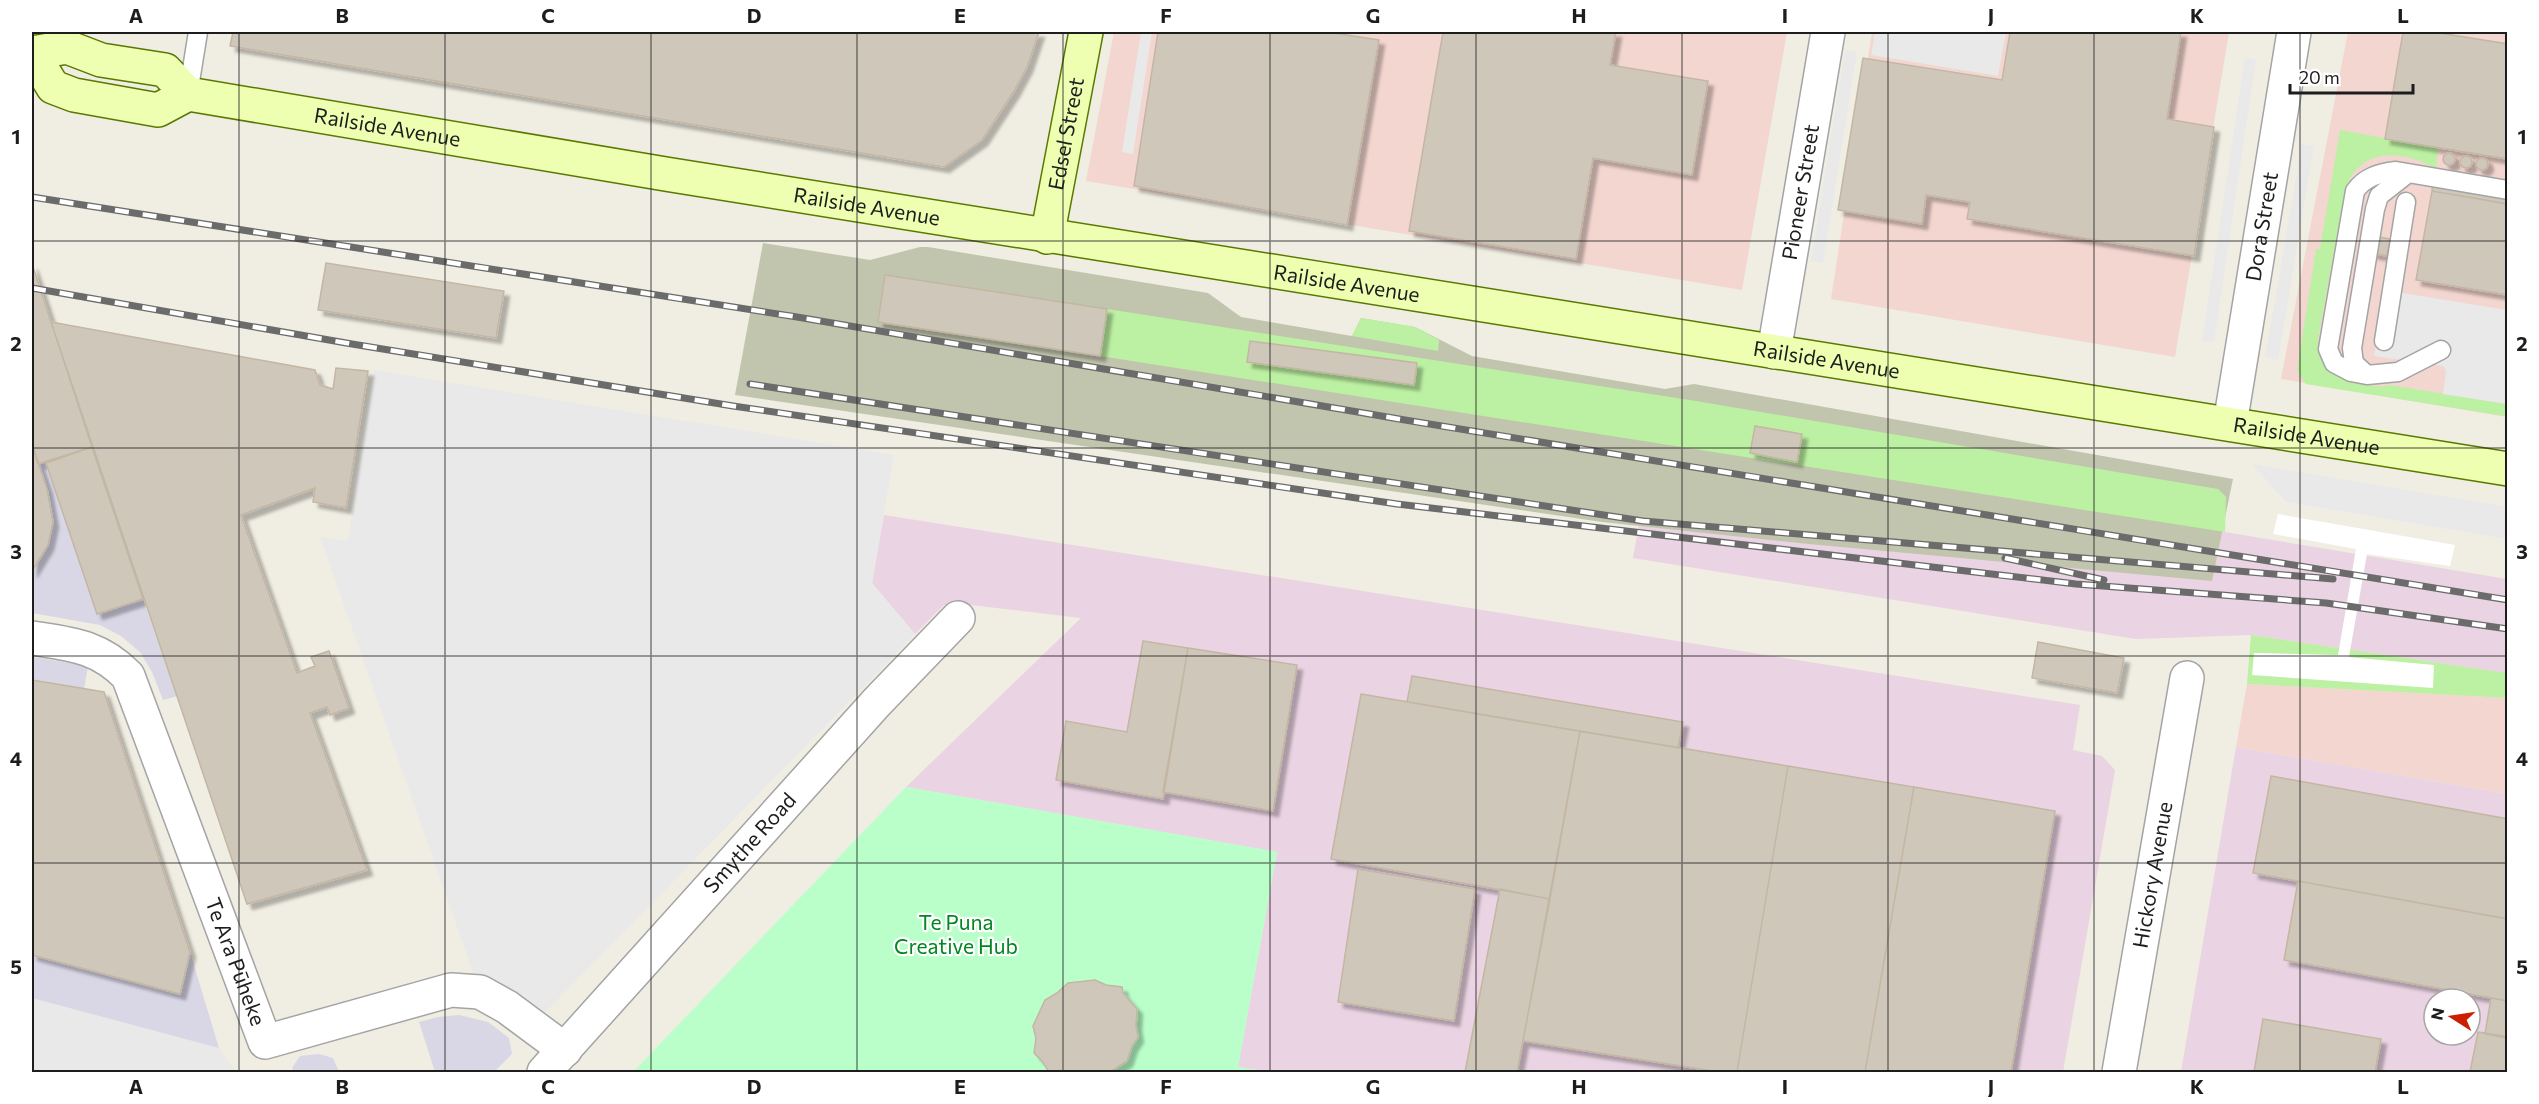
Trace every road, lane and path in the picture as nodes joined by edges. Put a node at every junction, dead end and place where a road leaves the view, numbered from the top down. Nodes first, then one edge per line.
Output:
1 (198, 32) edge
2 (1086, 32) edge
3 (1828, 32) edge
4 (2294, 32) edge
5 (32, 53) edge
6 (188, 94) junction
7 (2508, 190) edge
8 (2406, 202) dead end
9 (1047, 237) junction
10 (2384, 341) dead end
11 (2441, 350) dead end
12 (1774, 352) junction
13 (2230, 424) junction
14 (2508, 469) edge
15 (958, 618) dead end
16 (32, 638) edge
17 (2187, 678) dead end
18 (555, 1061) edge
19 (2119, 1072) edge

1 - 6 lane
2 - 9 main road, Edsel Street
3 - 12 street, Pioneer Street
4 - 13 street, Dora Street
5 - 6 main road
6 - 9 main road, Railside Avenue
7 - 11 lane
8 - 10 lane
9 - 12 main road, Railside Avenue
12 - 13 main road, Railside Avenue
13 - 14 main road, Railside Avenue
15 - 18 street, Smythe Road
16 - 18 street, Te Ara Pūheke
17 - 19 street, Hickory Avenue

